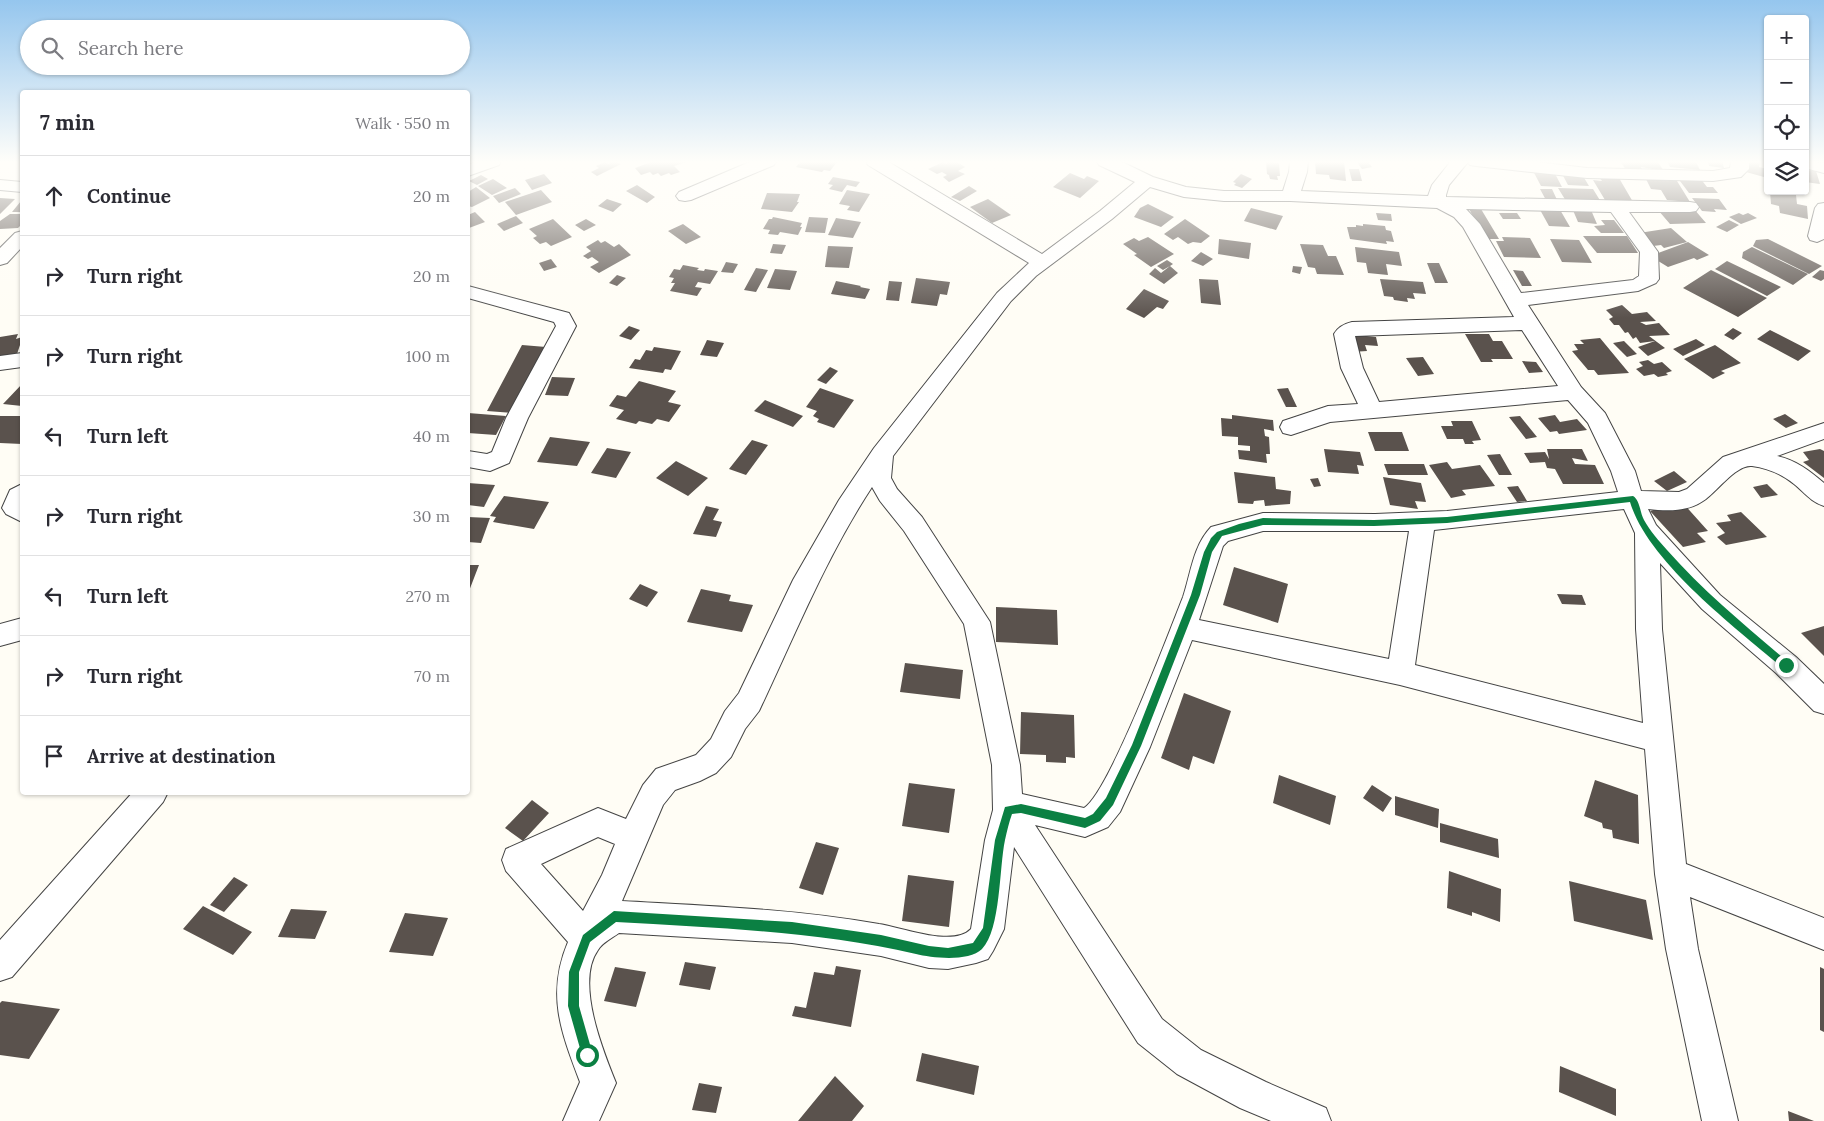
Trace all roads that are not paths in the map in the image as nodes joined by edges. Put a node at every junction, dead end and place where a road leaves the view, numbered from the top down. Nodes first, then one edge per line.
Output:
1 (961, 213) edge
2 (1108, 213) edge
3 (1460, 213) edge
4 (1621, 213) edge
5 (1823, 213) edge
6 (1817, 236) dead end
7 (20, 239) edge
8 (0, 259) edge
9 (1042, 262) junction
10 (470, 293) edge
11 (1516, 300) junction
12 (1528, 323) junction
13 (20, 360) edge
14 (0, 364) edge
15 (1573, 392) junction
16 (1372, 409) junction
17 (1292, 427) dead end
18 (1824, 431) edge
19 (882, 454) junction
20 (1749, 457) junction
21 (470, 459) edge
22 (20, 494) edge
23 (1824, 497) edge
24 (1633, 499) junction
25 (20, 512) edge
26 (1423, 521) junction
27 (1647, 532) junction
28 (1183, 627) junction
29 (20, 630) edge
30 (0, 635) edge
31 (1400, 673) junction
32 (1824, 702) edge
33 (1658, 740) junction
34 (150, 795) edge
35 (1008, 810) junction
36 (633, 837) junction
37 (1671, 874) junction
38 (1824, 934) edge
39 (586, 938) junction
40 (0, 965) edge
41 (581, 1121) edge
42 (1313, 1121) edge
43 (1720, 1121) edge

1 - 9 street
2 - 9 street
3 - 11 street
4 - 11 street
5 - 6 street
7 - 8 street
9 - 19 street
10 - 21 street
11 - 12 street
12 - 15 street
12 - 16 street
13 - 14 street
15 - 16 street
15 - 24 street
16 - 17 street
18 - 20 street
19 - 35 street
19 - 36 street
20 - 23 street
20 - 24 street
22 - 25 street
24 - 26 street
24 - 27 street
26 - 28 street
26 - 31 street
27 - 32 street
27 - 33 street
28 - 31 street
28 - 35 street
29 - 30 street
31 - 33 street
33 - 37 street
34 - 40 street
35 - 39 street
35 - 42 street
36 - 39 street
36 - 39 street
37 - 38 street
37 - 43 street
39 - 41 street

